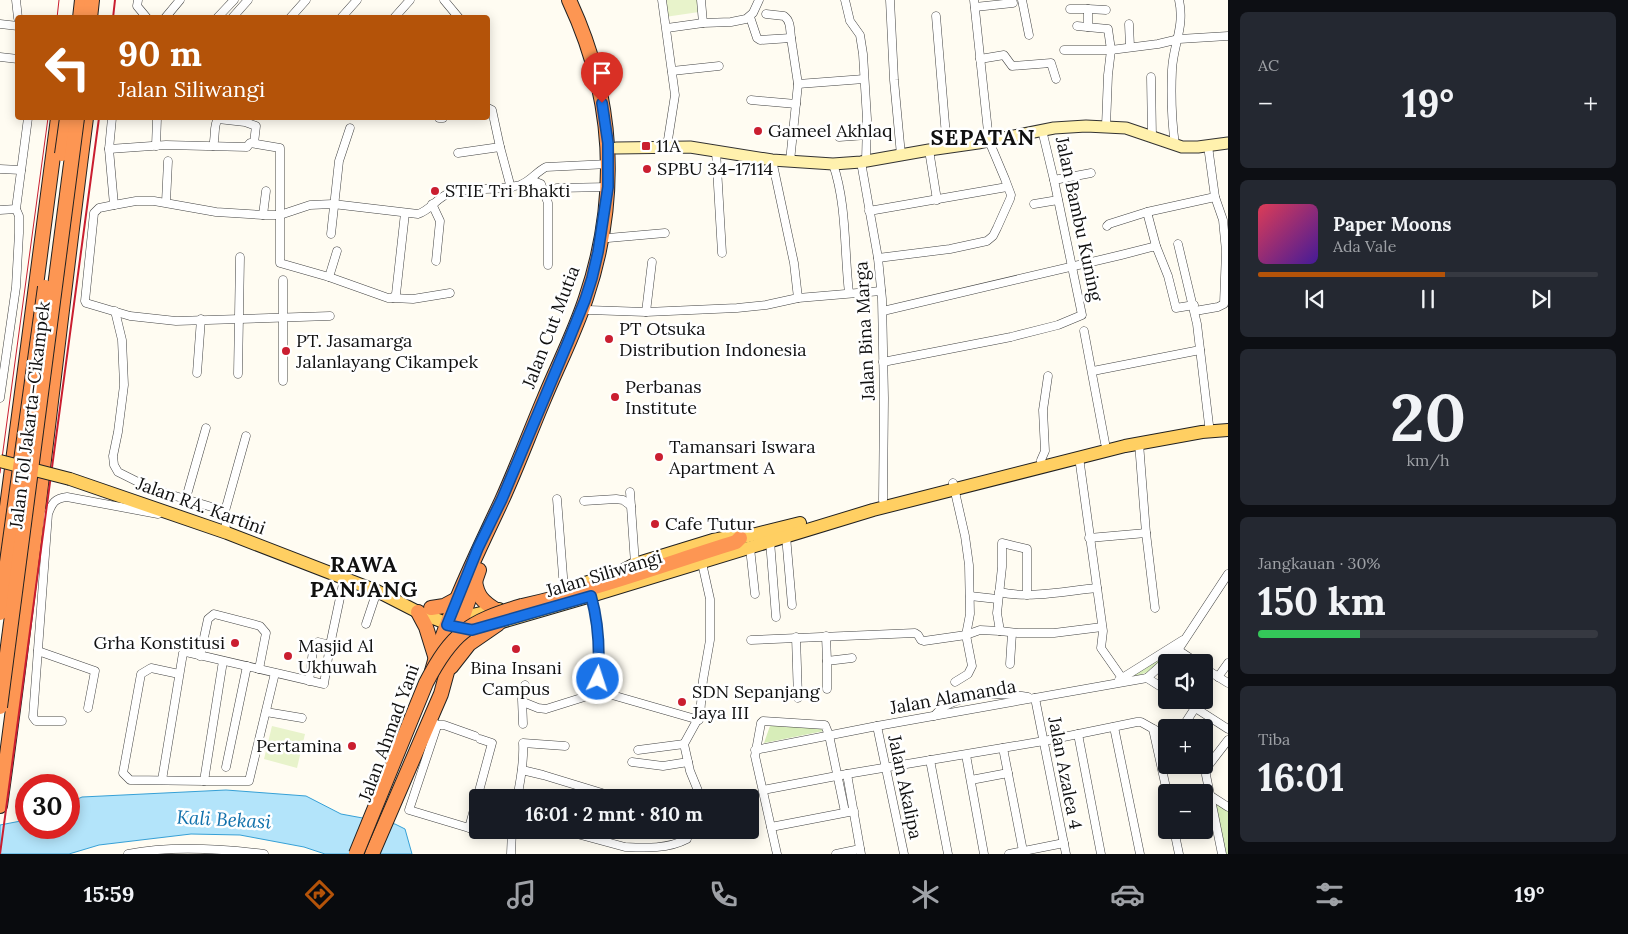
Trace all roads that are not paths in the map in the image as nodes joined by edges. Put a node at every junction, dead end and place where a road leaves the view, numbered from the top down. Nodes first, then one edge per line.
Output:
1 (16, 0) edge
2 (73, 0) edge
3 (82, 0) edge
4 (92, 0) edge
5 (102, 0) edge
6 (138, 0) edge
7 (180, 0) edge
8 (234, 0) edge
9 (248, 0) edge
10 (306, 0) edge
11 (357, 0) edge
12 (410, 0) edge
13 (569, 0) edge
14 (577, 0) edge
15 (662, 0) edge
16 (701, 0) edge
17 (759, 0) edge
18 (845, 0) edge
19 (890, 0) edge
20 (1022, 0) edge
21 (1179, 0) edge
22 (974, 3) edge
23 (1013, 3) dead end
24 (450, 4) edge
25 (1070, 9) dead end
26 (1088, 9) junction
27 (1106, 10) dead end
28 (766, 14) dead end
29 (18, 15) edge
30 (71, 15) edge
31 (80, 15) edge
32 (90, 15) edge
33 (100, 15) edge
34 (144, 15) edge
35 (168, 15) edge
36 (220, 15) edge
37 (235, 15) edge
38 (293, 15) edge
39 (344, 15) edge
40 (397, 15) edge
41 (457, 15) edge
42 (936, 16) dead end
43 (750, 17) junction
44 (703, 23) junction
45 (0, 24) edge
46 (1129, 24) dead end
47 (15, 26) edge
48 (1077, 26) dead end
49 (1088, 27) junction
50 (666, 28) junction
51 (1029, 35) dead end
52 (1228, 36) edge
53 (791, 38) junction
54 (1179, 39) junction
55 (1130, 48) junction
56 (1064, 50) dead end
57 (1111, 50) junction
58 (0, 58) edge
59 (15, 59) edge
60 (980, 59) junction
61 (719, 66) dead end
62 (672, 71) junction
63 (1151, 77) dead end
64 (1056, 79) dead end
65 (864, 80) junction
66 (798, 84) junction
67 (751, 100) dead end
68 (796, 104) junction
69 (490, 109) edge
70 (28, 120) edge
71 (58, 120) edge
72 (67, 120) edge
73 (77, 120) edge
74 (86, 120) edge
75 (112, 120) edge
76 (157, 120) edge
77 (217, 120) edge
78 (232, 120) edge
79 (1106, 126) junction
80 (350, 128) dead end
81 (1042, 130) junction
82 (867, 134) junction
83 (839, 137) dead end
84 (1152, 137) junction
85 (988, 141) junction
86 (254, 143) junction
87 (1228, 143) edge
88 (1175, 145) junction
89 (156, 146) junction
90 (213, 146) junction
91 (668, 146) junction
92 (1208, 146) junction
93 (500, 147) junction
94 (616, 148) junction
95 (947, 148) junction
96 (109, 149) junction
97 (929, 150) junction
98 (716, 151) junction
99 (458, 153) dead end
100 (901, 155) junction
101 (168, 160) dead end
102 (772, 160) junction
103 (790, 161) junction
104 (863, 162) junction
105 (609, 164) junction
106 (833, 164) junction
107 (0, 169) edge
108 (21, 170) junction
109 (1091, 173) dead end
110 (531, 180) junction
111 (1054, 180) junction
112 (608, 187) junction
113 (511, 188) junction
114 (557, 188) dead end
115 (266, 191) dead end
116 (1009, 191) junction
117 (1215, 196) junction
118 (937, 200) junction
119 (1058, 200) junction
120 (166, 202) junction
121 (333, 204) junction
122 (432, 204) junction
123 (1034, 204) dead end
124 (114, 205) junction
125 (16, 209) junction
126 (0, 210) edge
127 (869, 211) junction
128 (1147, 212) junction
129 (405, 213) junction
130 (263, 215) junction
131 (280, 215) junction
132 (1107, 226) dead end
133 (665, 233) dead end
134 (331, 234) dead end
135 (608, 238) junction
136 (1178, 244) dead end
137 (1156, 246) junction
138 (336, 251) dead end
139 (722, 253) dead end
140 (240, 257) dead end
141 (878, 258) junction
142 (436, 261) dead end
143 (652, 262) dead end
144 (548, 265) dead end
145 (1072, 267) junction
146 (1227, 274) edge
147 (329, 277) junction
148 (283, 280) dead end
149 (881, 291) junction
150 (450, 293) dead end
151 (849, 293) junction
152 (393, 298) junction
153 (798, 298) junction
154 (1226, 301) edge
155 (1194, 308) junction
156 (588, 310) junction
157 (115, 311) junction
158 (883, 311) junction
159 (646, 312) junction
160 (330, 316) dead end
161 (283, 318) junction
162 (201, 319) junction
163 (239, 319) junction
164 (1084, 331) dead end
165 (1200, 350) junction
166 (883, 362) junction
167 (1092, 372) junction
168 (197, 373) dead end
169 (238, 374) dead end
170 (1048, 376) dead end
171 (283, 381) dead end
172 (0, 398) edge
173 (1228, 424) edge
174 (1210, 425) junction
175 (206, 428) dead end
176 (1228, 430) edge
177 (246, 436) dead end
178 (1105, 443) junction
179 (1139, 443) junction
180 (1079, 457) junction
181 (1041, 460) junction
182 (0, 461) edge
183 (954, 486) junction
184 (630, 492) dead end
185 (186, 498) junction
186 (557, 499) dead end
187 (584, 501) dead end
188 (884, 504) junction
189 (631, 506) junction
190 (225, 511) junction
191 (174, 514) junction
192 (225, 532) junction
193 (1146, 533) junction
194 (769, 536) junction
195 (786, 536) junction
196 (740, 538) junction
197 (1089, 538) junction
198 (750, 548) junction
199 (0, 560) edge
200 (702, 563) junction
201 (635, 564) junction
202 (1228, 574) edge
203 (344, 579) junction
204 (475, 580) junction
205 (1097, 588) junction
206 (564, 589) junction
207 (382, 593) junction
208 (755, 594) dead end
209 (1027, 595) junction
210 (591, 596) junction
211 (970, 596) junction
212 (998, 596) junction
213 (457, 599) junction
214 (792, 605) dead end
215 (1155, 608) dead end
216 (424, 610) junction
217 (0, 613) edge
218 (499, 616) junction
219 (776, 617) dead end
220 (455, 621) junction
221 (366, 624) dead end
222 (1102, 627) junction
223 (1000, 630) junction
224 (1012, 633) junction
225 (966, 635) junction
226 (826, 636) junction
227 (796, 637) junction
228 (1186, 639) junction
229 (751, 640) dead end
230 (330, 645) junction
231 (1178, 650) junction
232 (38, 651) junction
233 (1184, 654) edge
234 (200, 656) junction
235 (435, 656) junction
236 (852, 658) dead end
237 (222, 661) junction
238 (827, 661) junction
239 (1228, 663) edge
240 (1010, 664) dead end
241 (247, 666) junction
242 (259, 669) junction
243 (275, 673) junction
244 (179, 674) junction
245 (1213, 674) edge
246 (445, 676) junction
247 (1218, 677) junction
248 (1122, 678) junction
249 (1147, 678) junction
250 (308, 681) junction
251 (955, 682) dead end
252 (1228, 683) edge
253 (525, 685) dead end
254 (1113, 685) junction
255 (1158, 685) edge
256 (826, 688) dead end
257 (598, 693) junction
258 (798, 698) dead end
259 (1035, 698) junction
260 (523, 702) junction
261 (0, 707) edge
262 (88, 708) dead end
263 (1197, 709) edge
264 (266, 712) junction
265 (934, 716) junction
266 (302, 718) dead end
267 (699, 720) junction
268 (62, 721) dead end
269 (523, 724) dead end
270 (432, 725) junction
271 (877, 726) junction
272 (1114, 726) junction
273 (1153, 729) junction
274 (1228, 729) edge
275 (1158, 732) edge
276 (1078, 734) junction
277 (829, 735) junction
278 (1228, 740) edge
279 (1044, 741) junction
280 (684, 744) junction
281 (564, 746) dead end
282 (1003, 748) junction
283 (638, 750) dead end
284 (755, 750) junction
285 (1158, 751) edge
286 (966, 755) junction
287 (930, 760) junction
288 (632, 762) dead end
289 (688, 762) junction
290 (226, 767) dead end
291 (886, 768) junction
292 (522, 770) junction
293 (1008, 773) junction
294 (847, 774) junction
295 (838, 776) junction
296 (162, 780) junction
297 (971, 780) junction
298 (204, 781) junction
299 (1208, 784) edge
300 (482, 789) edge
301 (519, 789) edge
302 (589, 789) edge
303 (696, 789) edge
304 (763, 790) junction
305 (1213, 797) edge
306 (0, 806) edge
307 (1213, 807) edge
308 (1228, 807) edge
309 (387, 809) junction
310 (850, 812) junction
311 (469, 827) edge
312 (771, 827) junction
313 (512, 839) edge
314 (590, 839) edge
315 (687, 839) edge
316 (1176, 839) edge
317 (1064, 843) junction
318 (624, 850) edge
319 (861, 851) edge
320 (1023, 851) junction
321 (128, 854) edge
322 (264, 854) edge
323 (356, 854) edge
324 (363, 854) edge
325 (372, 854) edge
326 (511, 854) edge
327 (776, 854) edge
328 (836, 854) edge
329 (904, 854) edge
330 (948, 854) edge
331 (984, 854) edge
332 (1009, 854) edge
333 (1066, 854) edge
334 (1101, 854) edge
335 (1140, 854) edge
336 (1179, 854) edge
337 (1222, 854) edge

1 - 29 street
2 - 30 highway
3 - 31 highway
4 - 32 highway
5 - 33 highway
6 - 34 street
7 - 35 street
8 - 36 street
9 - 37 street
10 - 38 street
11 - 39 street
12 - 40 street
13 - 105 highway, Jalan Cut Mutia
14 - 94 highway, Jalan Cut Mutia
15 - 50 street
16 - 44 street
17 - 43 street
18 - 65 street, Jalan Bina Marga
19 - 100 street
20 - 51 street
21 - 54 street
22 - 23 street
22 - 60 street
24 - 41 street
25 - 26 street
26 - 27 street
26 - 49 street
28 - 53 street
42 - 95 street
43 - 44 street
43 - 53 street
44 - 50 street
45 - 47 street
46 - 55 street
48 - 49 street
49 - 57 street
50 - 62 street
52 - 54 street
53 - 66 street
54 - 55 street
54 - 88 street
55 - 57 street
56 - 57 street
57 - 79 street
58 - 59 street
60 - 64 street
60 - 85 street
61 - 62 street
62 - 91 street
63 - 84 street
65 - 66 street
65 - 82 street, Jalan Bina Marga
66 - 68 street
67 - 68 street
68 - 103 street
69 - 93 street
70 - 108 street
71 - 199 highway, Jalan Tol Jakarta–Cikampek
72 - 217 highway, bridge
73 - 261 highway, bridge
74 - 306 highway, Jalan Tol Jakarta–Cikampek
75 - 96 street
76 - 89 street
77 - 90 street
78 - 86 street
79 - 81 street, Jalan Bambu Kuning
79 - 84 street, Jalan Bambu Kuning
80 - 121 street
81 - 85 street, Jalan Bambu Kuning
81 - 111 street, Jalan Bambu Kuning
82 - 83 street
82 - 104 street, Jalan Bina Marga
84 - 88 street, Jalan Bambu Kuning
85 - 95 street, Jalan Bambu Kuning
85 - 116 street
86 - 90 street
86 - 131 street
87 - 92 street, Jalan Bambu Kuning
88 - 92 street, Jalan Bambu Kuning
89 - 90 street
89 - 96 street
91 - 94 street, Jalan Bambu Kuning
91 - 98 street, Jalan Bambu Kuning
92 - 117 street
93 - 99 street
93 - 113 street
94 - 135 highway, Jalan Cut Mutia
95 - 97 street, Jalan Bambu Kuning
96 - 124 street
97 - 100 street, Jalan Bambu Kuning
97 - 118 street
98 - 102 street, Jalan Bambu Kuning
98 - 139 street
100 - 104 street, Jalan Bambu Kuning
101 - 120 street
102 - 103 street, Jalan Bambu Kuning
102 - 153 street
103 - 106 street, Jalan Bambu Kuning
104 - 106 street, Jalan Bambu Kuning
104 - 127 street, Jalan Bina Marga
105 - 110 street
105 - 112 highway, Jalan Cut Mutia
106 - 151 street
107 - 108 street
108 - 125 street
109 - 111 street
110 - 113 street
110 - 144 street
111 - 119 street, Jalan Bambu Kuning
112 - 114 street
112 - 213 highway, Jalan Cut Mutia
113 - 122 street
115 - 130 street
116 - 118 street
116 - 141 street
117 - 128 street
117 - 146 street
118 - 127 street
119 - 123 street
119 - 145 street, Jalan Bambu Kuning
120 - 124 street
120 - 130 street
121 - 129 street
121 - 131 street
121 - 134 street
122 - 129 street
122 - 142 street
124 - 157 street
125 - 126 street
125 - 172 street
127 - 141 street, Jalan Bina Marga
128 - 132 street
128 - 137 street
129 - 152 street
130 - 131 street
131 - 147 street
133 - 135 street
135 - 156 highway, Jalan Cut Mutia
136 - 155 street
137 - 145 street
137 - 155 street
138 - 147 street
140 - 163 street
141 - 149 street, Jalan Bina Marga
143 - 159 street
145 - 158 street
145 - 166 street, Jalan Bambu Kuning
146 - 154 street
147 - 152 street
148 - 161 street
149 - 151 street
149 - 158 street, Jalan Bina Marga
150 - 152 street
151 - 153 street
153 - 159 street
154 - 155 street
155 - 165 street
156 - 159 street
156 - 204 highway, Jalan Cut Mutia
157 - 162 street
157 - 185 street
158 - 166 street, Jalan Bina Marga
160 - 161 street
161 - 163 street
161 - 171 street
162 - 163 street
162 - 168 street
163 - 169 street
164 - 167 street
165 - 167 street
165 - 174 street
166 - 188 street, Jalan Bina Marga
167 - 178 street
170 - 181 street
173 - 174 main road
174 - 178 main road
175 - 185 street
176 - 179 main road
177 - 190 street
178 - 181 main road
179 - 180 main road
179 - 193 street
180 - 183 main road
180 - 197 street
181 - 183 main road
182 - 191 main road, Jalan RA. Kartini, bridge
183 - 188 main road
183 - 211 street
184 - 189 street
185 - 190 street
186 - 206 street
187 - 189 street
188 - 194 main road
188 - 195 main road
189 - 201 street
190 - 192 street
191 - 192 main road, Jalan RA. Kartini
191 - 232 street
192 - 203 main road, Jalan RA. Kartini
193 - 197 street
193 - 215 street
194 - 195 main road
194 - 196 main road, Jalan Siliwangi
194 - 198 main road, Jalan Siliwangi
194 - 219 street
195 - 214 street
196 - 201 main road, Jalan Siliwangi
196 - 323 highway, bridge
197 - 205 street
198 - 200 main road, Jalan Siliwangi
198 - 208 street
200 - 210 main road, Jalan Siliwangi
200 - 267 street
201 - 206 main road, Jalan Siliwangi
202 - 228 street
203 - 207 main road, Jalan RA. Kartini
203 - 230 street
204 - 218 highway
204 - 220 highway, Jalan Cut Mutia
205 - 209 street
205 - 222 street
206 - 218 main road, Jalan Siliwangi
207 - 216 main road, Jalan RA. Kartini
207 - 221 street
209 - 212 street
209 - 212 street
210 - 218 main road, Jalan Siliwangi
210 - 257 street
211 - 212 street
211 - 225 street
212 - 223 street
213 - 216 highway
213 - 220 highway, Jalan Cut Mutia
216 - 220 main road, Jalan RA. Kartini
216 - 235 highway
218 - 220 main road, Jalan Siliwangi
218 - 246 highway
220 - 235 highway, Jalan Ahmad Yani
220 - 246 highway, Jalan Ahmad Yani
222 - 224 street
222 - 248 street
223 - 224 street
223 - 225 street
224 - 240 street
225 - 226 street
225 - 251 street
226 - 227 street
226 - 238 street
227 - 229 street
227 - 258 street
228 - 231 street
228 - 248 street
230 - 250 street
230 - 250 street
231 - 233 street
231 - 249 street
232 - 262 street
232 - 268 street
234 - 237 street
234 - 242 street
234 - 244 street
235 - 309 highway, Jalan Ahmad Yani
236 - 238 street
237 - 241 street
237 - 298 street
238 - 256 street
239 - 247 street
241 - 242 street
241 - 290 street
242 - 243 street
243 - 250 street
243 - 264 street
244 - 296 street
244 - 296 street
245 - 247 street
246 - 270 highway, Jalan Ahmad Yani
247 - 252 street
248 - 254 street
249 - 254 street, Jalan Alamanda
249 - 255 street
253 - 260 street
254 - 259 street, Jalan Alamanda
257 - 260 street
257 - 267 street
259 - 265 street, Jalan Alamanda
259 - 265 street
259 - 279 street, Jalan Azalea 4
260 - 269 street
263 - 274 street
264 - 266 street
264 - 298 street
265 - 271 street, Jalan Alamanda
267 - 280 street
270 - 300 street
270 - 309 highway, Jalan Ahmad Yani
270 - 311 street
271 - 277 street, Jalan Alamanda
271 - 291 street, Jalan Akalipa
272 - 273 street
272 - 276 street
272 - 335 street
273 - 275 street
273 - 285 street
276 - 279 street
276 - 334 street
277 - 284 street, Jalan Alamanda
277 - 284 street
277 - 295 street
278 - 299 street
279 - 282 street
279 - 317 street, Jalan Azalea 4
280 - 283 street
280 - 289 street
281 - 292 street
282 - 286 street
282 - 293 street
284 - 304 street
286 - 287 street
286 - 297 street
287 - 291 street
287 - 330 street
288 - 289 street
289 - 303 street
291 - 294 street
291 - 329 street, Jalan Akalipa
292 - 301 street
292 - 302 street
293 - 297 street
293 - 320 street
294 - 295 street
294 - 310 street
295 - 304 street
295 - 310 street
296 - 298 street
297 - 331 street
304 - 312 street
305 - 308 street
307 - 337 street
309 - 324 highway, Jalan Ahmad Yani
309 - 325 highway, Jalan Ahmad Yani
310 - 312 street
310 - 319 street
312 - 327 street
313 - 326 street
314 - 318 street
315 - 318 street
316 - 336 street
317 - 320 street
317 - 333 street, Jalan Azalea 4
319 - 328 street
320 - 332 street
321 - 322 street

